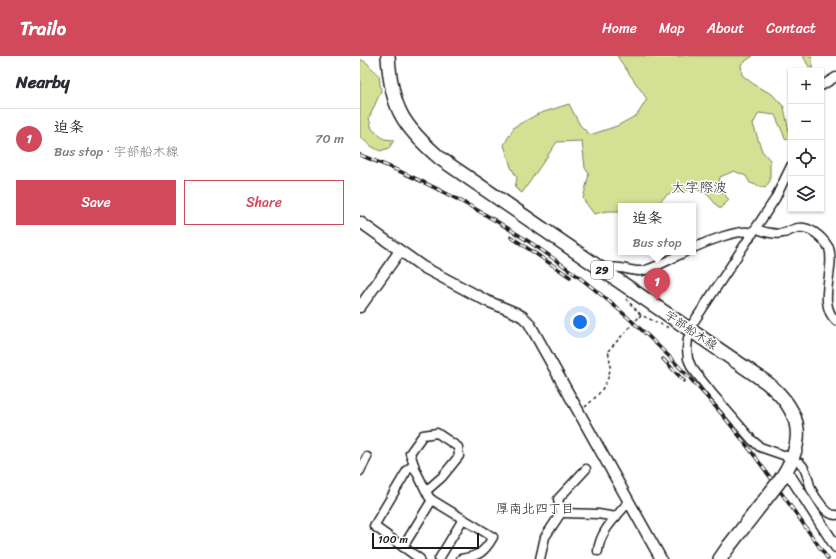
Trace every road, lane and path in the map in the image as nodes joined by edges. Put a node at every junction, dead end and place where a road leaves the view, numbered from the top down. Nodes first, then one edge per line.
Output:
1 (388, 56) edge
2 (836, 77) edge
3 (824, 84) edge
4 (788, 172) edge
5 (360, 222) edge
6 (754, 230) junction
7 (696, 247) edge
8 (400, 251) junction
9 (678, 255) edge
10 (605, 272) junction
11 (360, 307) edge
12 (836, 321) edge
13 (670, 329) dead end
14 (691, 330) junction
15 (579, 412) junction
16 (367, 457) dead end
17 (789, 457) dead end
18 (800, 463) dead end
19 (414, 464) junction
20 (586, 469) dead end
21 (360, 471) edge
22 (786, 471) junction
23 (426, 490) junction
24 (432, 500) junction
25 (629, 501) junction
26 (561, 514) junction
27 (836, 516) edge
28 (616, 517) junction
29 (463, 518) junction
30 (836, 546) edge
31 (403, 547) junction
32 (598, 551) dead end
33 (420, 559) edge
34 (439, 559) edge
35 (461, 559) edge
36 (540, 559) edge
37 (660, 559) edge
38 (720, 559) edge

1 - 10 main road, 宇部船木線 / 29
2 - 3 street
4 - 6 street
5 - 8 street
6 - 7 street
6 - 12 street
6 - 14 street
8 - 11 street
8 - 15 street
9 - 10 street
10 - 14 main road, 宇部船木線 / 29
13 - 15 path, bridge
14 - 17 street
14 - 22 main road, 宇部船木線 / 29
15 - 25 street
16 - 21 street
18 - 27 street
19 - 23 street
19 - 23 street
19 - 31 street
20 - 26 street
22 - 30 street
22 - 38 main road, 宇部船木線 / 29, bridge
23 - 24 street
24 - 29 street
24 - 31 street
25 - 28 street
25 - 37 street
26 - 28 street
26 - 36 street
28 - 32 street
29 - 34 street
29 - 35 street
31 - 33 street

